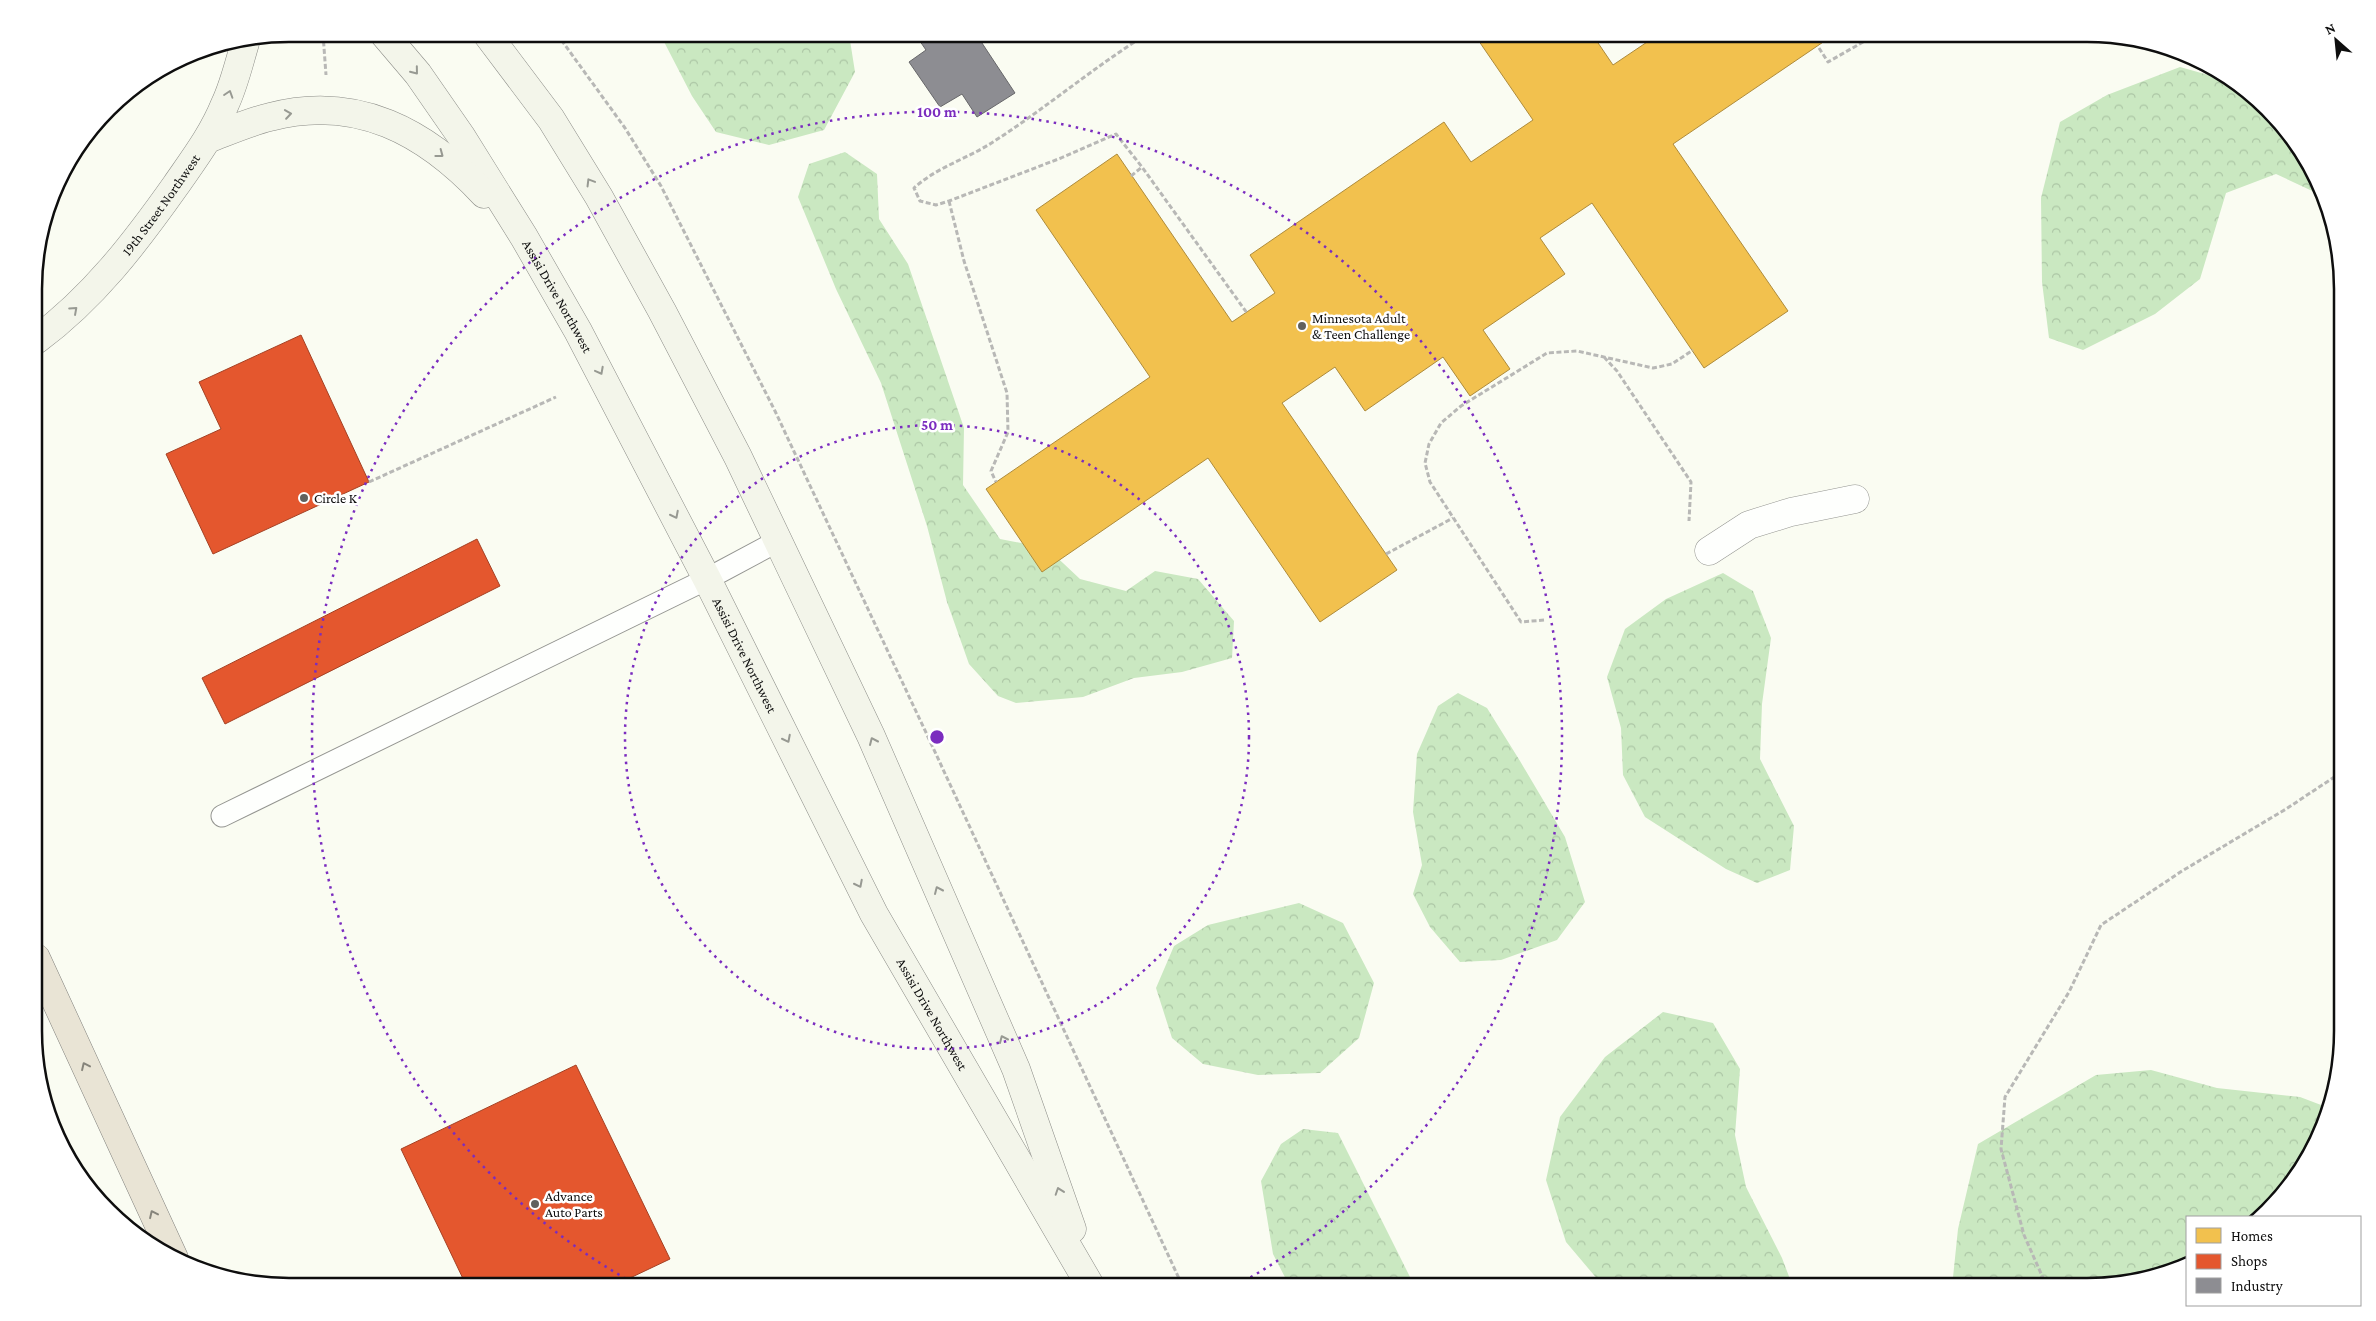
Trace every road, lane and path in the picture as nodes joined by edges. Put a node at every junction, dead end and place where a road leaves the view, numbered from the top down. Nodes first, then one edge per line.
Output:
1 (324, 42) edge
2 (390, 42) edge
3 (493, 42) edge
4 (563, 42) edge
5 (1134, 42) edge
6 (1863, 42) edge
7 (244, 47) edge
8 (1819, 48) dead end
9 (326, 81) dead end
10 (208, 139) junction
11 (1142, 167) junction
12 (1131, 176) dead end
13 (949, 201) junction
14 (524, 237) junction
15 (1247, 313) dead end
16 (42, 336) edge
17 (1693, 350) dead end
18 (1603, 357) junction
19 (556, 397) dead end
20 (369, 482) dead end
21 (996, 482) dead end
22 (1855, 499) dead end
23 (1453, 518) junction
24 (1690, 522) dead end
25 (778, 541) junction
26 (1709, 551) dead end
27 (1386, 554) dead end
28 (707, 579) junction
29 (1544, 620) dead end
30 (2334, 777) edge
31 (222, 816) dead end
32 (42, 977) edge
33 (169, 1246) edge
34 (1087, 1278) edge
35 (1089, 1278) edge
36 (1178, 1278) edge
37 (2043, 1278) edge

1 - 9 path
2 -> 14 main road, Assisi Drive Northwest
25 -> 3 main road, Assisi Drive Northwest
4 - 36 path
5 - 13 path
6 - 8 path
10 -> 7 main road, 19th Street Northwest
10 -> 14 main road
16 -> 10 main road, 19th Street Northwest
11 - 12 path
11 - 13 path
11 - 15 path
13 - 21 path
14 -> 28 main road, Assisi Drive Northwest
17 - 18 path
18 - 23 path
18 - 24 path
19 - 20 path
22 - 26 street
23 - 27 path
23 - 29 path
25 - 28 lane
35 -> 25 main road, Assisi Drive Northwest
28 - 31 lane
28 -> 34 main road, Assisi Drive Northwest
30 - 37 path
33 -> 32 highway

